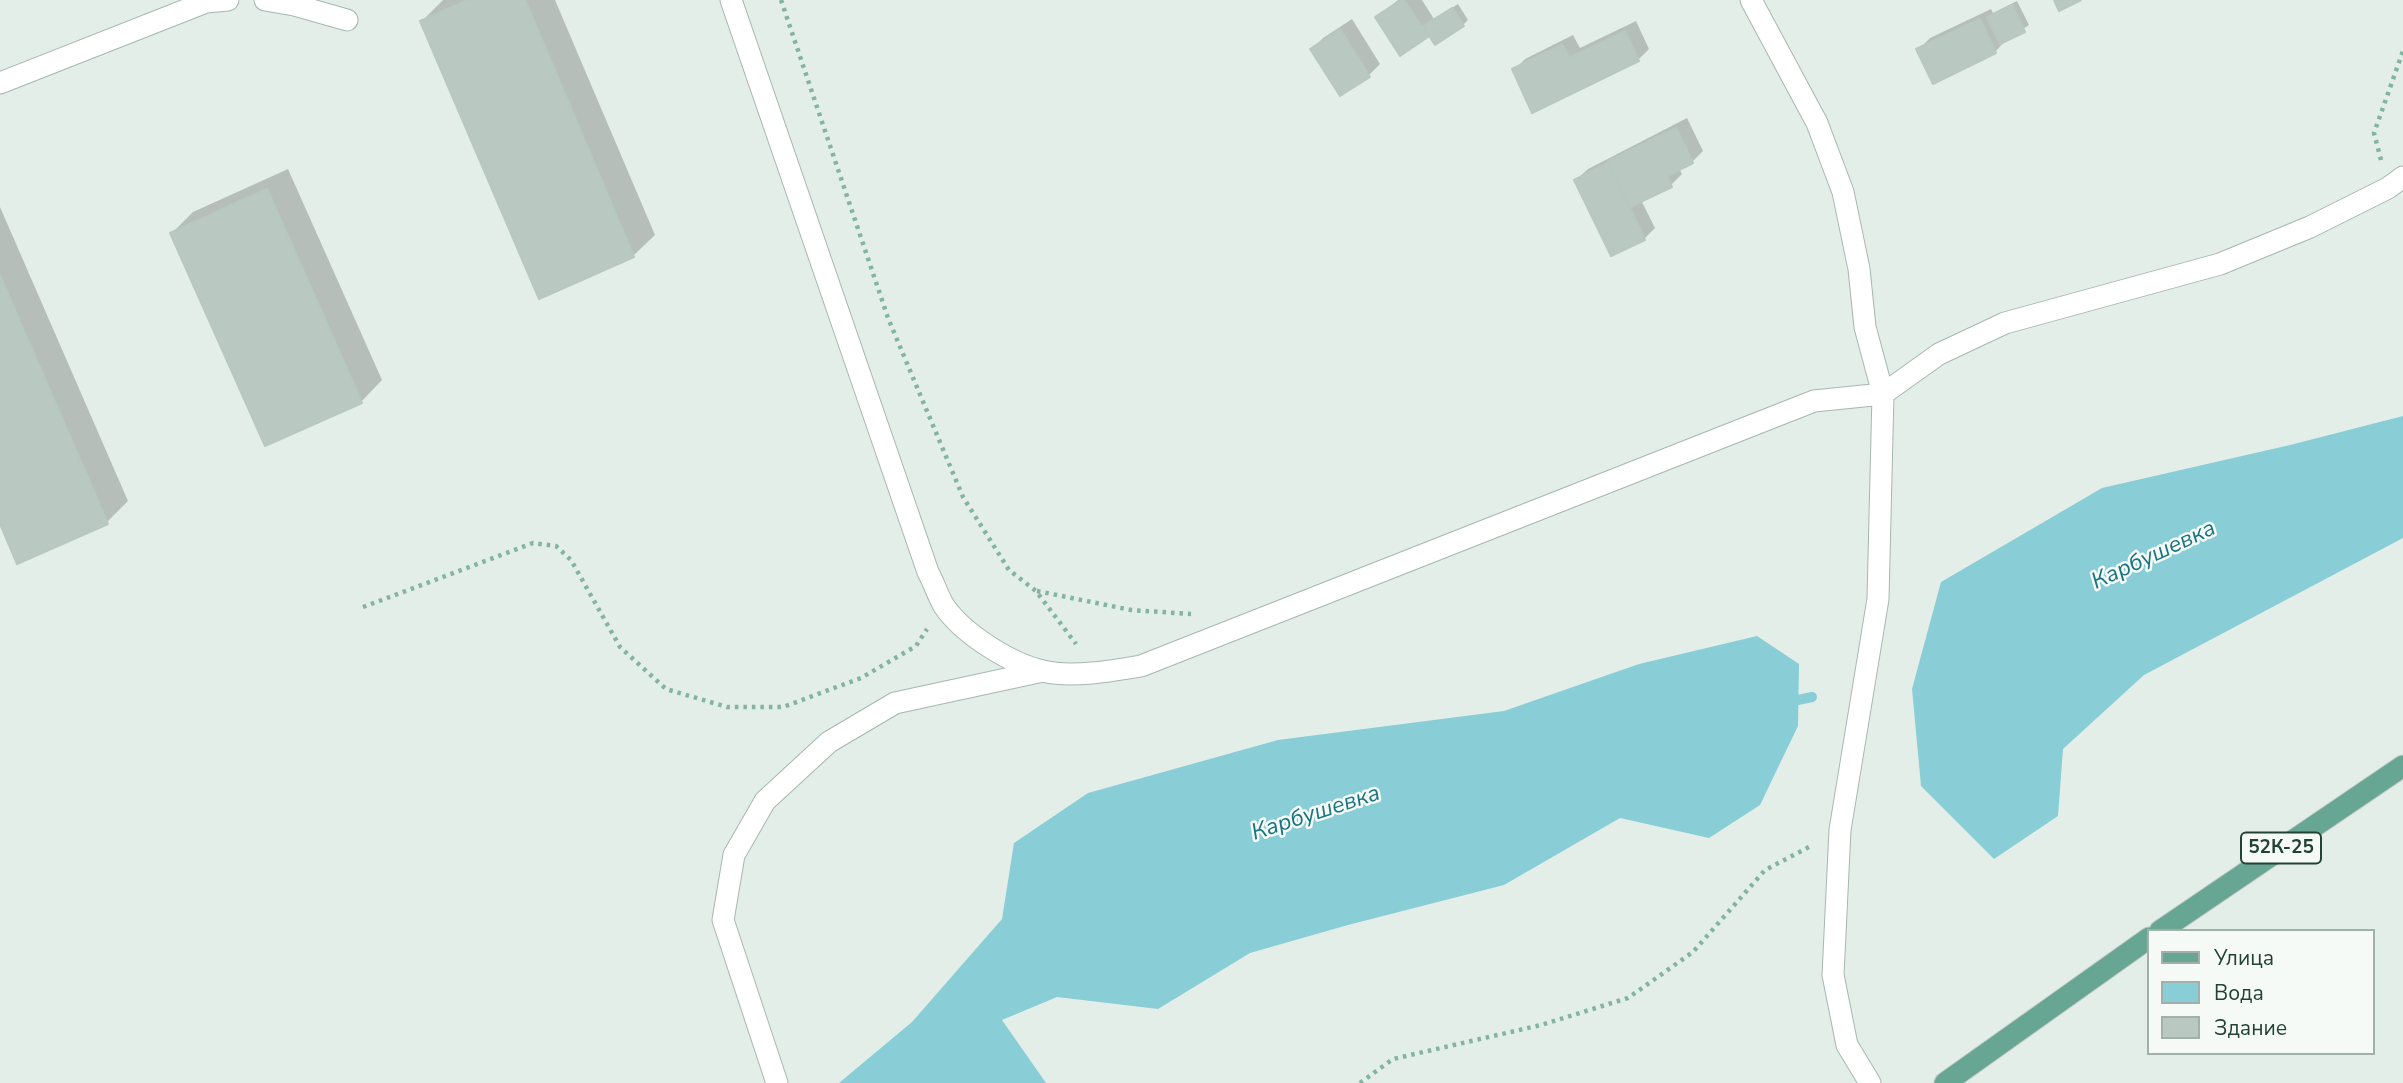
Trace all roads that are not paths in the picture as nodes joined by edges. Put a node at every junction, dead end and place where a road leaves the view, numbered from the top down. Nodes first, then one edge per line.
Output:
1 (228, 0) edge
2 (265, 0) edge
3 (731, 0) edge
4 (1751, 0) edge
5 (347, 20) dead end
6 (0, 83) edge
7 (2396, 183) edge
8 (1883, 394) junction
9 (1043, 671) junction
10 (2403, 766) edge
11 (2163, 929) edge
12 (2148, 939) edge
13 (777, 1083) edge
14 (1870, 1083) edge
15 (1945, 1083) edge

1 - 6 street
2 - 5 street
3 - 9 street
4 - 8 street
7 - 8 street
8 - 9 street
8 - 14 street
9 - 13 street
10 - 11 main road, 52К-25
12 - 15 main road

